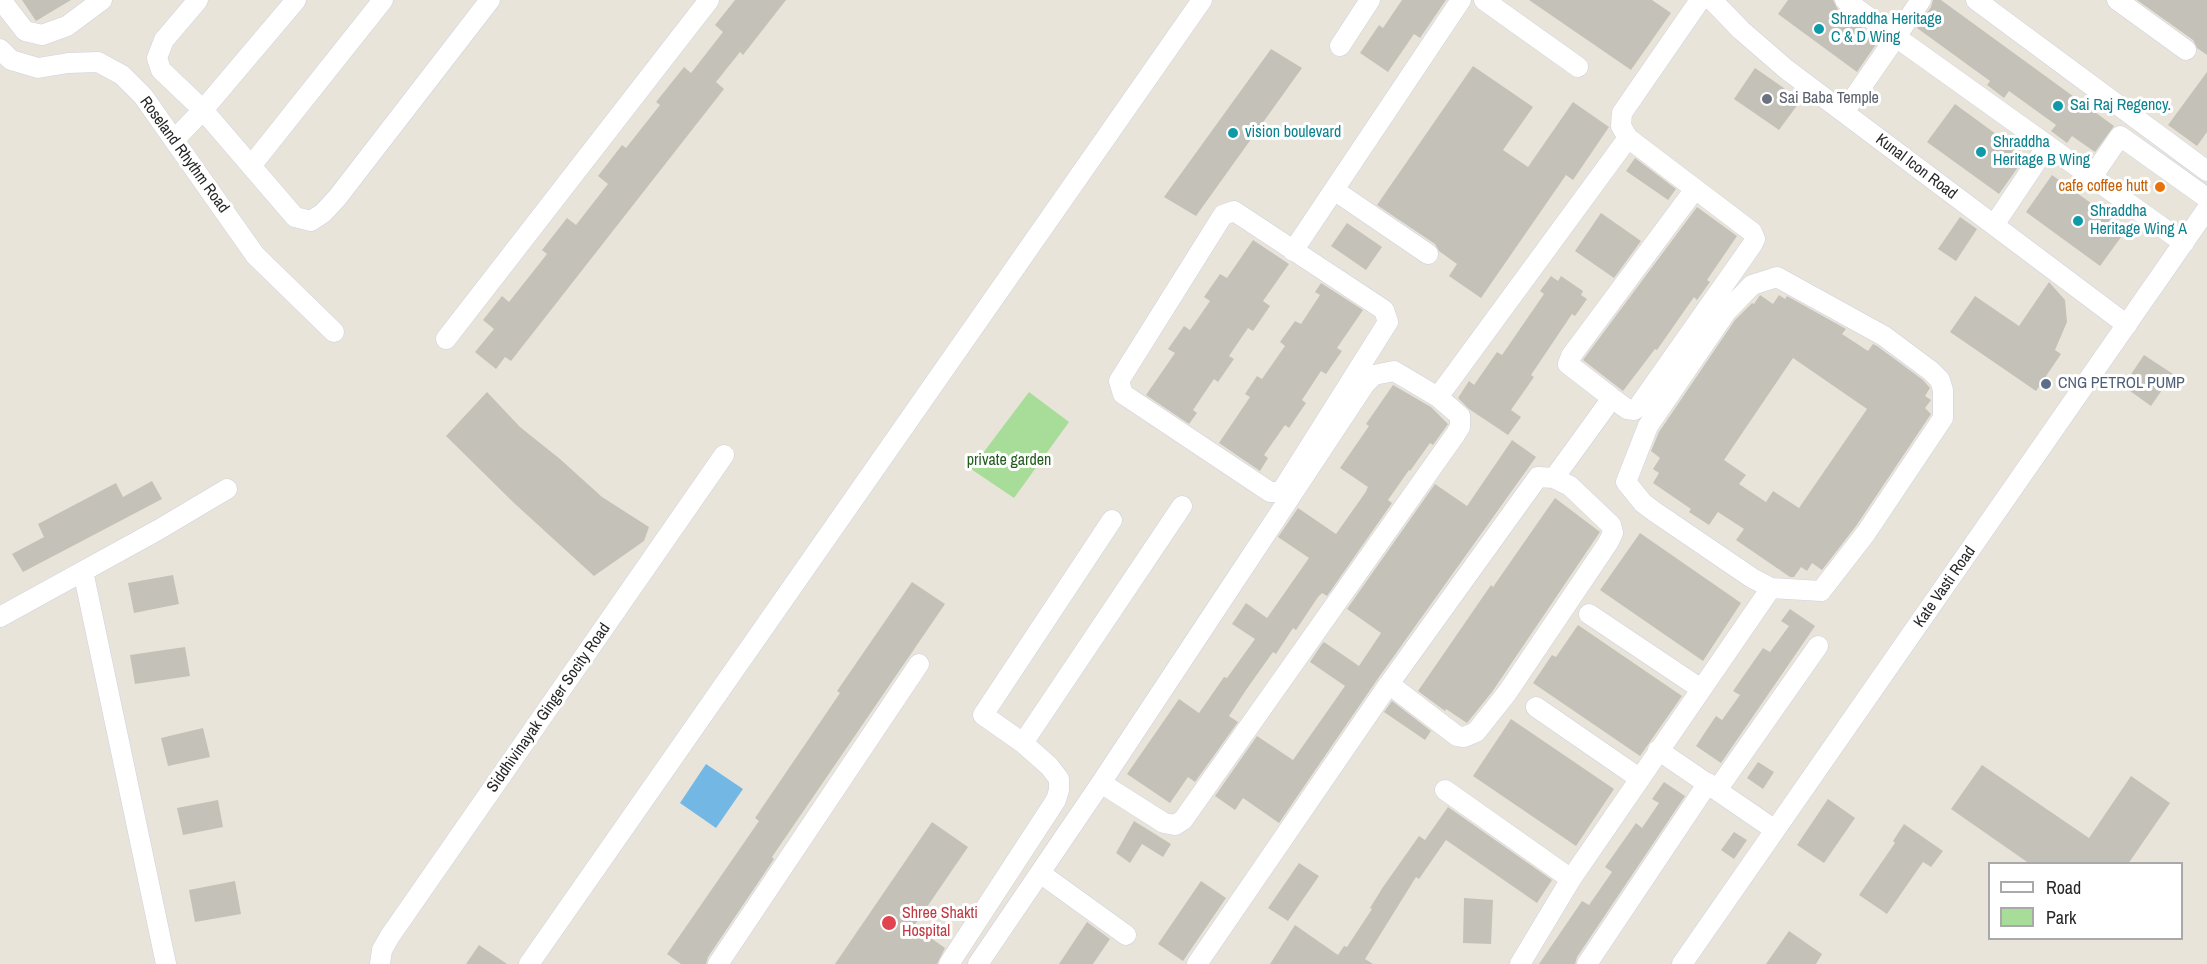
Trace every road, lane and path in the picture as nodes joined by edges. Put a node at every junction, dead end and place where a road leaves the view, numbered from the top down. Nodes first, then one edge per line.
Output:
1 (1, 0) edge
2 (102, 0) edge
3 (198, 0) edge
4 (296, 0) edge
5 (382, 0) edge
6 (490, 0) edge
7 (709, 0) edge
8 (1202, 0) edge
9 (1370, 0) edge
10 (1461, 0) edge
11 (1484, 0) edge
12 (1700, 0) edge
13 (1713, 0) edge
14 (1845, 0) edge
15 (1921, 0) edge
16 (1976, 0) edge
17 (2117, 0) edge
18 (1896, 37) junction
19 (1340, 46) dead end
20 (0, 49) edge
21 (2186, 50) dead end
22 (1578, 66) dead end
23 (203, 110) junction
24 (1844, 112) junction
25 (1628, 138) junction
26 (174, 140) junction
27 (2047, 146) junction
28 (251, 166) junction
29 (2207, 171) edge
30 (2092, 177) junction
31 (1695, 189) junction
32 (1334, 190) junction
33 (2207, 198) edge
34 (2207, 209) edge
35 (1994, 225) junction
36 (2184, 243) junction
37 (1293, 251) junction
38 (1428, 254) dead end
39 (2127, 325) junction
40 (334, 332) dead end
41 (446, 339) dead end
42 (1438, 397) junction
43 (1612, 398) junction
44 (724, 455) dead end
45 (1554, 478) junction
46 (227, 489) dead end
47 (1182, 506) dead end
48 (1112, 520) dead end
49 (83, 571) junction
50 (1771, 588) junction
51 (1589, 615) dead end
52 (0, 617) edge
53 (1818, 645) dead end
54 (919, 664) dead end
55 (1389, 684) junction
56 (1701, 689) junction
57 (1536, 707) dead end
58 (1023, 743) junction
59 (1658, 750) junction
60 (1639, 778) junction
61 (1101, 783) junction
62 (1712, 787) junction
63 (1445, 790) dead end
64 (1775, 830) junction
65 (1040, 873) junction
66 (1571, 879) junction
67 (1126, 935) dead end
68 (166, 964) edge
69 (380, 964) edge
70 (529, 964) edge
71 (718, 964) edge
72 (949, 964) edge
73 (978, 964) edge
74 (1197, 964) edge
75 (1520, 964) edge
76 (1587, 964) edge
77 (1682, 964) edge

1 - 2 street
3 - 23 street
4 - 23 street
5 - 28 street
6 - 28 street
7 - 41 street
8 - 70 street
9 - 19 street
10 - 32 street
11 - 22 street
12 - 25 street
13 - 24 street, Kunal Icon Road
14 - 18 street
15 - 18 street
16 - 29 street
17 - 21 street
18 - 24 street
18 - 27 street
20 - 26 street, Roseland Rhythm Road
23 - 26 street
23 - 28 street
24 - 35 street, Kunal Icon Road
25 - 31 street
25 - 42 street
26 - 40 street, Roseland Rhythm Road
27 - 30 street
27 - 35 street
30 - 33 street
30 - 36 street
31 - 43 street
31 - 43 street
32 - 37 street
32 - 38 street
34 - 36 street, Kate Vasti Road
35 - 39 street, Kunal Icon Road
36 - 39 street, Kate Vasti Road
37 - 37 street
39 - 64 street, Kate Vasti Road
42 - 61 street
42 - 61 street
43 - 45 street
44 - 69 street, Siddhivinayak Ginger Socity Road
45 - 55 street
45 - 55 street
46 - 49 street
47 - 58 street
48 - 58 street
49 - 52 street
49 - 68 street
50 - 50 street
50 - 56 street
51 - 56 street
53 - 62 street
54 - 71 street
55 - 74 street
56 - 59 street
57 - 60 street
58 - 72 street
59 - 60 street
59 - 62 street
60 - 66 street
61 - 65 street
62 - 64 street
62 - 76 street
63 - 66 street
64 - 77 street, Kate Vasti Road
65 - 67 street
65 - 73 street
66 - 75 street

